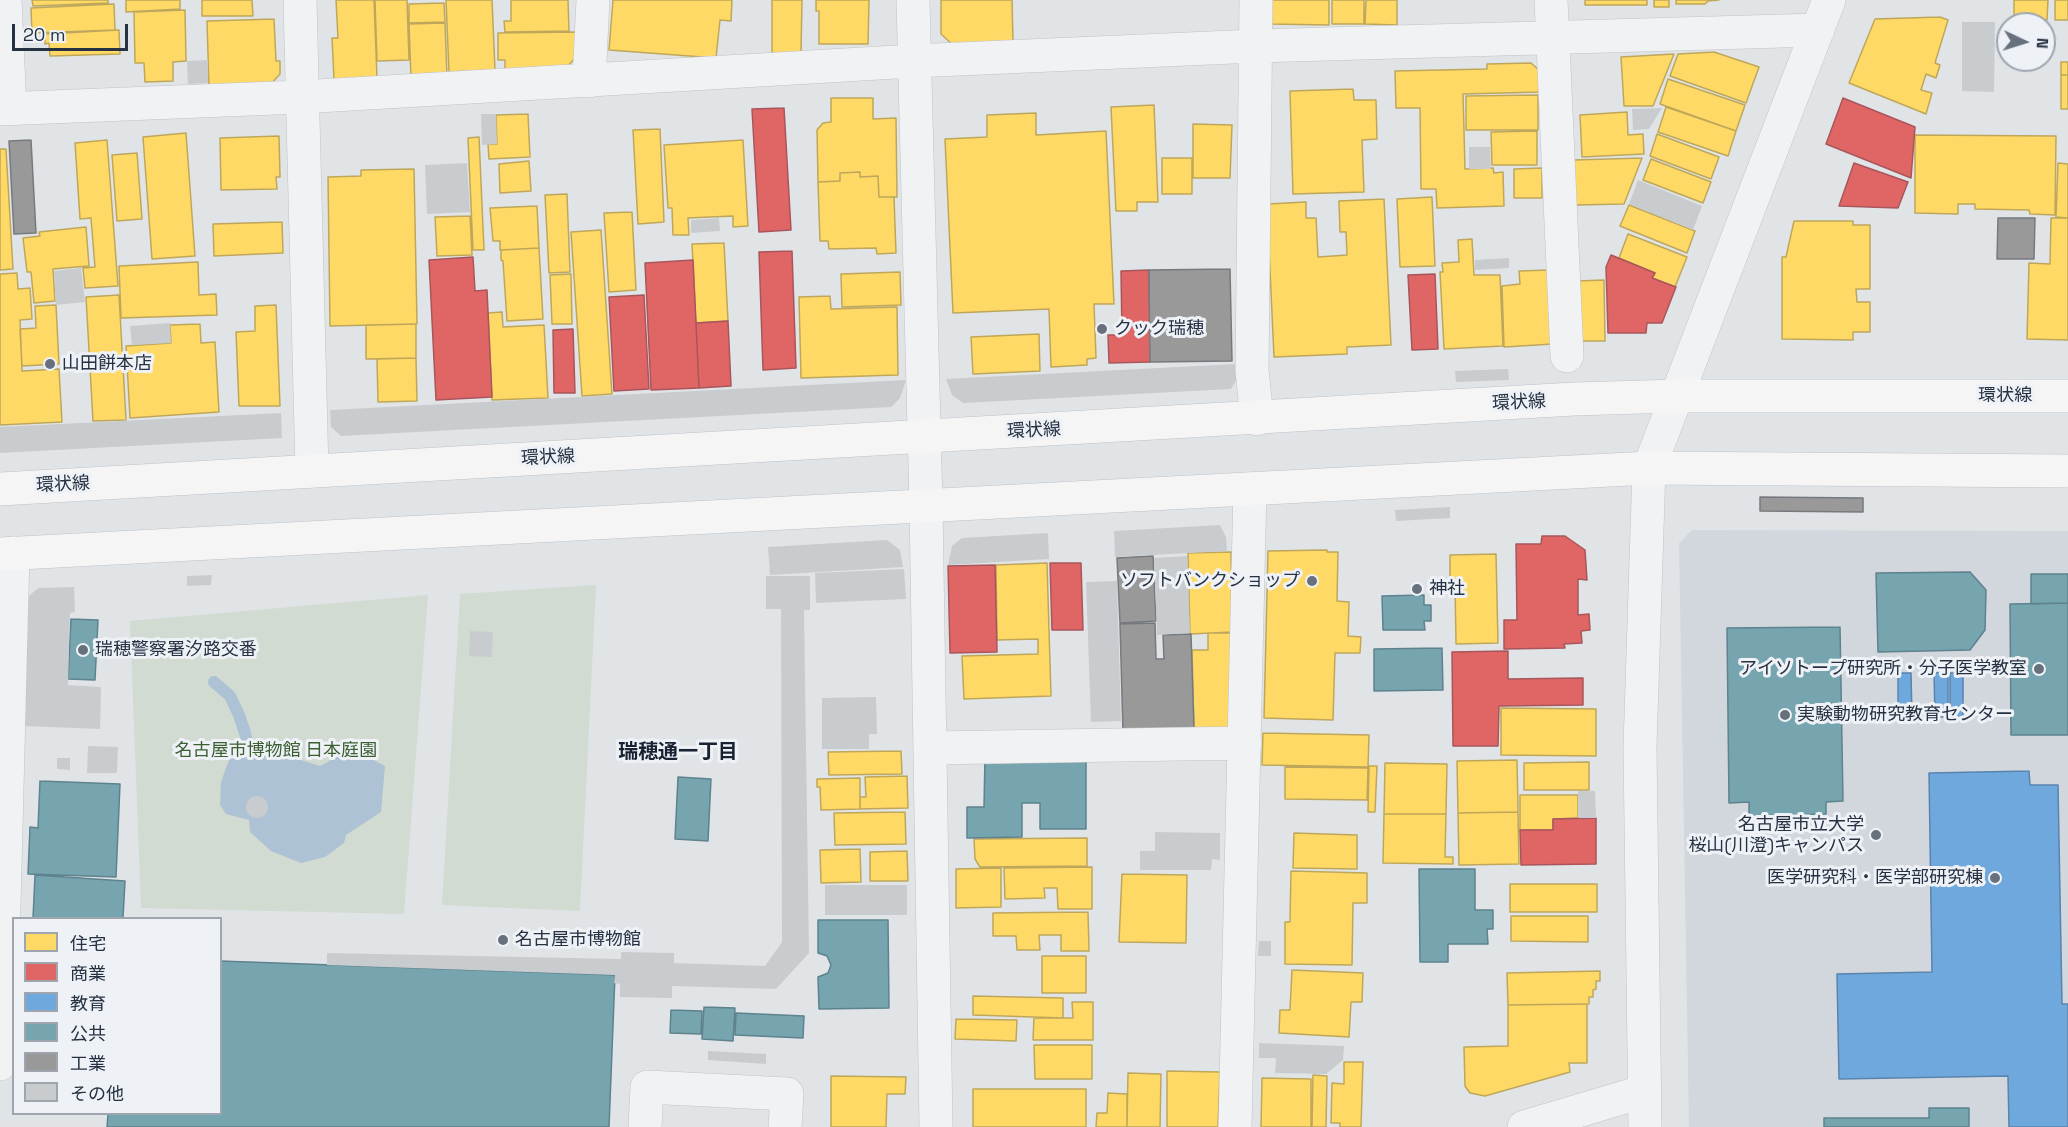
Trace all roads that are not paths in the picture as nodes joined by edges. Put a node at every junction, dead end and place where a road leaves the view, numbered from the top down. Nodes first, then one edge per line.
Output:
1 (5, 0) edge
2 (300, 0) edge
3 (593, 0) edge
4 (913, 0) edge
5 (1256, 0) edge
6 (1551, 0) edge
7 (1829, 0) edge
8 (1818, 30) junction
9 (1552, 36) junction
10 (1256, 46) junction
11 (913, 61) junction
12 (590, 81) junction
13 (301, 97) junction
14 (5, 108) edge
15 (1567, 356) dead end
16 (1677, 396) junction
17 (2068, 396) edge
18 (1257, 419) junction
19 (923, 438) junction
20 (1649, 468) junction
21 (312, 471) junction
22 (2068, 471) edge
23 (0, 489) edge
24 (1250, 489) junction
25 (926, 506) junction
26 (6, 554) edge
27 (1245, 743) junction
28 (930, 748) junction
29 (2, 889) edge
30 (0, 1064) edge
31 (1645, 1092) junction
32 (645, 1127) edge
33 (785, 1127) edge
34 (936, 1127) edge
35 (1234, 1127) edge
36 (1524, 1127) edge
37 (1645, 1127) edge

1 - 14 street
2 - 13 street
3 - 12 street
4 - 11 street
5 - 10 street
6 - 9 street
7 - 8 street
8 - 9 street
8 - 16 street
9 - 10 street
9 - 15 street
10 - 11 street
10 - 18 street
11 - 12 street
11 - 19 street
12 - 13 street
13 - 14 street
13 - 21 street
16 - 17 main road, 環状線
16 - 18 main road, 環状線
16 - 20 street
18 - 19 main road, 環状線
19 - 21 main road, 環状線
19 - 25 street
20 - 22 main road
20 - 24 main road
20 - 31 street
21 - 23 main road, 環状線
24 - 25 main road
24 - 27 street
25 - 26 main road
25 - 28 street
26 - 29 street
27 - 28 street
27 - 35 street
28 - 34 street
29 - 30 street
31 - 36 street
31 - 37 street
32 - 33 street

